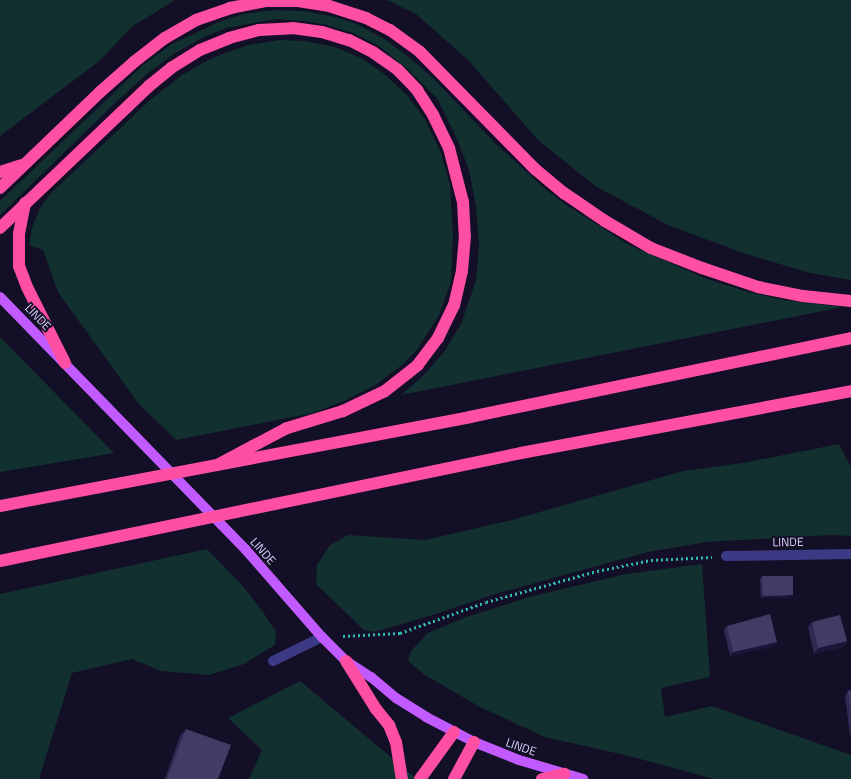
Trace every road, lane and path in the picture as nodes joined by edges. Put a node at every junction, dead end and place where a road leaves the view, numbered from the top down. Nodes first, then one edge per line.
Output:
1 (24, 164) junction
2 (0, 172) edge
3 (0, 188) edge
4 (25, 203) junction
5 (0, 228) edge
6 (0, 297) edge
7 (851, 301) edge
8 (851, 338) edge
9 (65, 363) junction
10 (851, 391) edge
11 (217, 465) junction
12 (0, 506) edge
13 (851, 554) edge
14 (726, 556) joint
15 (0, 561) edge
16 (358, 636) dead end
17 (322, 637) junction
18 (273, 661) dead end
19 (346, 661) junction
20 (454, 732) junction
21 (474, 742) junction
22 (543, 774) edge
23 (564, 774) joint
24 (402, 779) edge
25 (420, 779) edge
26 (454, 779) edge
27 (583, 779) edge

1 - 2 highway
1 - 3 highway
1 - 7 highway
4 - 5 highway
4 - 9 highway
4 - 11 highway
6 - 9 main road, LINDE
8 - 11 highway
9 - 17 main road, LINDE
10 - 15 highway
11 - 12 highway
13 - 14 street, LINDE
14 - 16 path
17 - 18 street
17 - 19 main road, LINDE
19 - 20 main road, LINDE
19 - 24 highway
20 - 21 main road, LINDE
20 - 25 highway
21 - 22 main road, LINDE
21 - 26 highway
22 - 23 highway
23 - 27 main road

